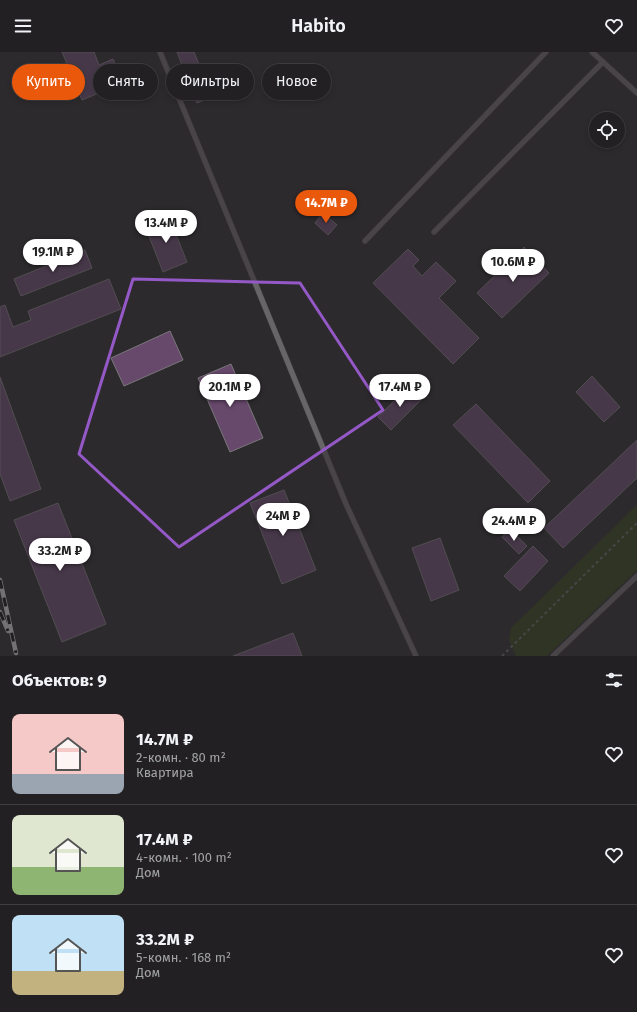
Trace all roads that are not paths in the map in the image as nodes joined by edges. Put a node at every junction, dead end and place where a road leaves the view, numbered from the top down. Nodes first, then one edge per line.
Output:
1 (160, 52) edge
2 (546, 52) edge
3 (592, 52) edge
4 (603, 62) junction
5 (637, 93) edge
6 (434, 232) dead end
7 (366, 241) dead end
8 (637, 576) edge
9 (416, 656) edge
10 (554, 656) edge

1 - 9 lane
2 - 7 lane
3 - 4 lane
4 - 5 lane
4 - 6 lane
8 - 10 lane

